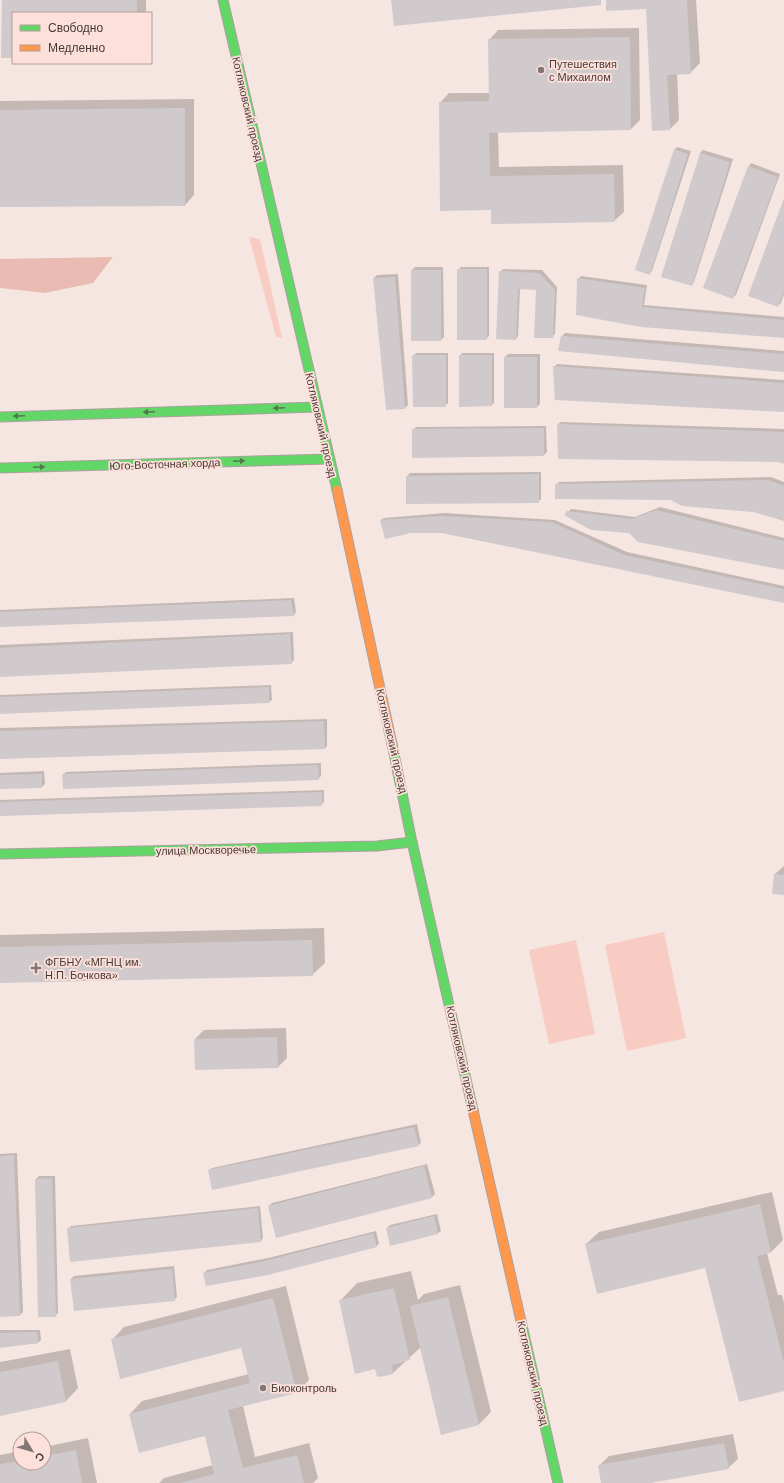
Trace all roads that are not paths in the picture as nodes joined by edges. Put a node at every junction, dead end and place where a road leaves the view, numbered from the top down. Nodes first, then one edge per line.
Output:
1 (223, 0) edge
2 (318, 407) junction
3 (0, 416) edge
4 (330, 459) junction
5 (0, 468) edge
6 (412, 842) junction
7 (0, 854) edge
8 (558, 1483) edge

1 - 2 main road, Котляковский проезд
2 -> 3 main road
2 - 4 main road, Котляковский проезд
5 -> 4 main road, Юго-Восточная хорда
4 - 6 main road, Котляковский проезд
6 - 7 main road, улица Москворечье
6 - 8 main road, Котляковский проезд

